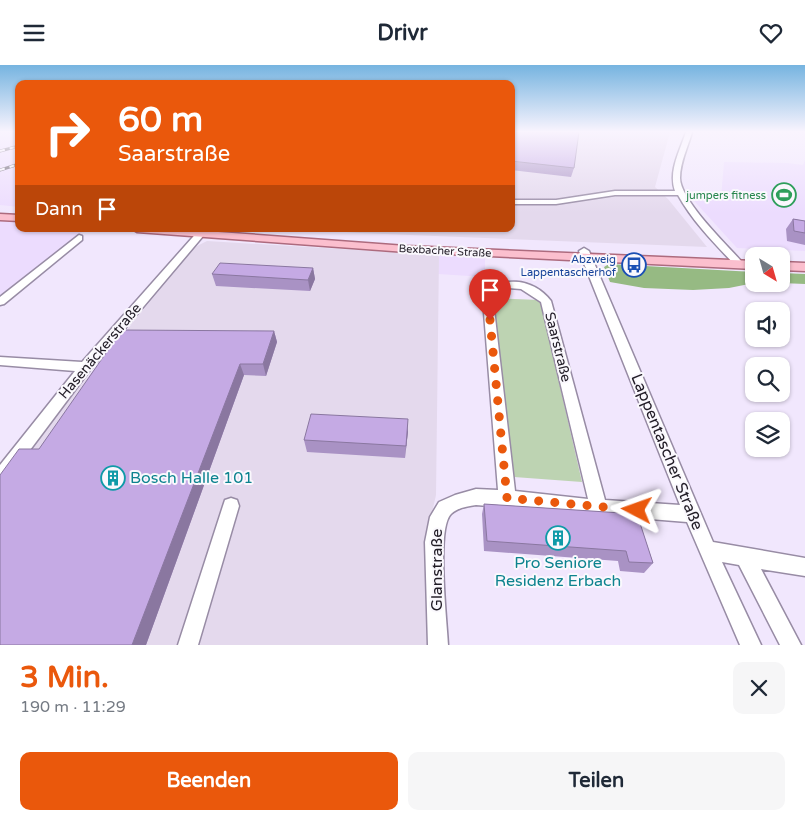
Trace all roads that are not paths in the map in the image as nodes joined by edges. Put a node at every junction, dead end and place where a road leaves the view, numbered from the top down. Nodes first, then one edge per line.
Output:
1 (681, 159) edge
2 (679, 193) junction
3 (515, 202) edge
4 (0, 210) edge
5 (15, 212) edge
6 (0, 217) edge
7 (15, 218) edge
8 (203, 232) edge
9 (215, 232) edge
10 (79, 237) dead end
11 (586, 254) junction
12 (745, 259) edge
13 (736, 260) junction
14 (805, 260) edge
15 (745, 262) edge
16 (790, 263) edge
17 (790, 265) edge
18 (805, 267) edge
19 (0, 302) edge
20 (0, 361) edge
21 (85, 367) junction
22 (0, 477) edge
23 (507, 498) junction
24 (231, 507) dead end
25 (599, 508) junction
26 (692, 514) junction
27 (707, 550) junction
28 (744, 556) junction
29 (805, 567) edge
30 (188, 645) edge
31 (438, 645) edge
32 (751, 645) edge
33 (791, 645) edge

1 - 2 street
2 - 3 street
2 - 13 street
4 - 5 main road
6 - 7 main road
8 - 21 street, Hasenäckerstraße
9 - 11 main road, Bexbacher Straße
10 - 19 street
11 - 13 main road, Bexbacher Straße
11 - 26 street, Lappentascher Straße
12 - 13 main road, Bexbacher Straße
13 - 15 main road, Bexbacher Straße
14 - 16 main road
17 - 18 main road
20 - 21 street
21 - 22 street, Hasenäckerstraße
23 - 25 street, Glanstraße
23 - 25 street, Saarstraße
23 - 31 street, Glanstraße
24 - 30 street
25 - 26 street, Glanstraße
26 - 27 street, Lappentascher Straße
27 - 28 street
27 - 32 street, Lappentascher Straße
28 - 29 street
28 - 33 street

